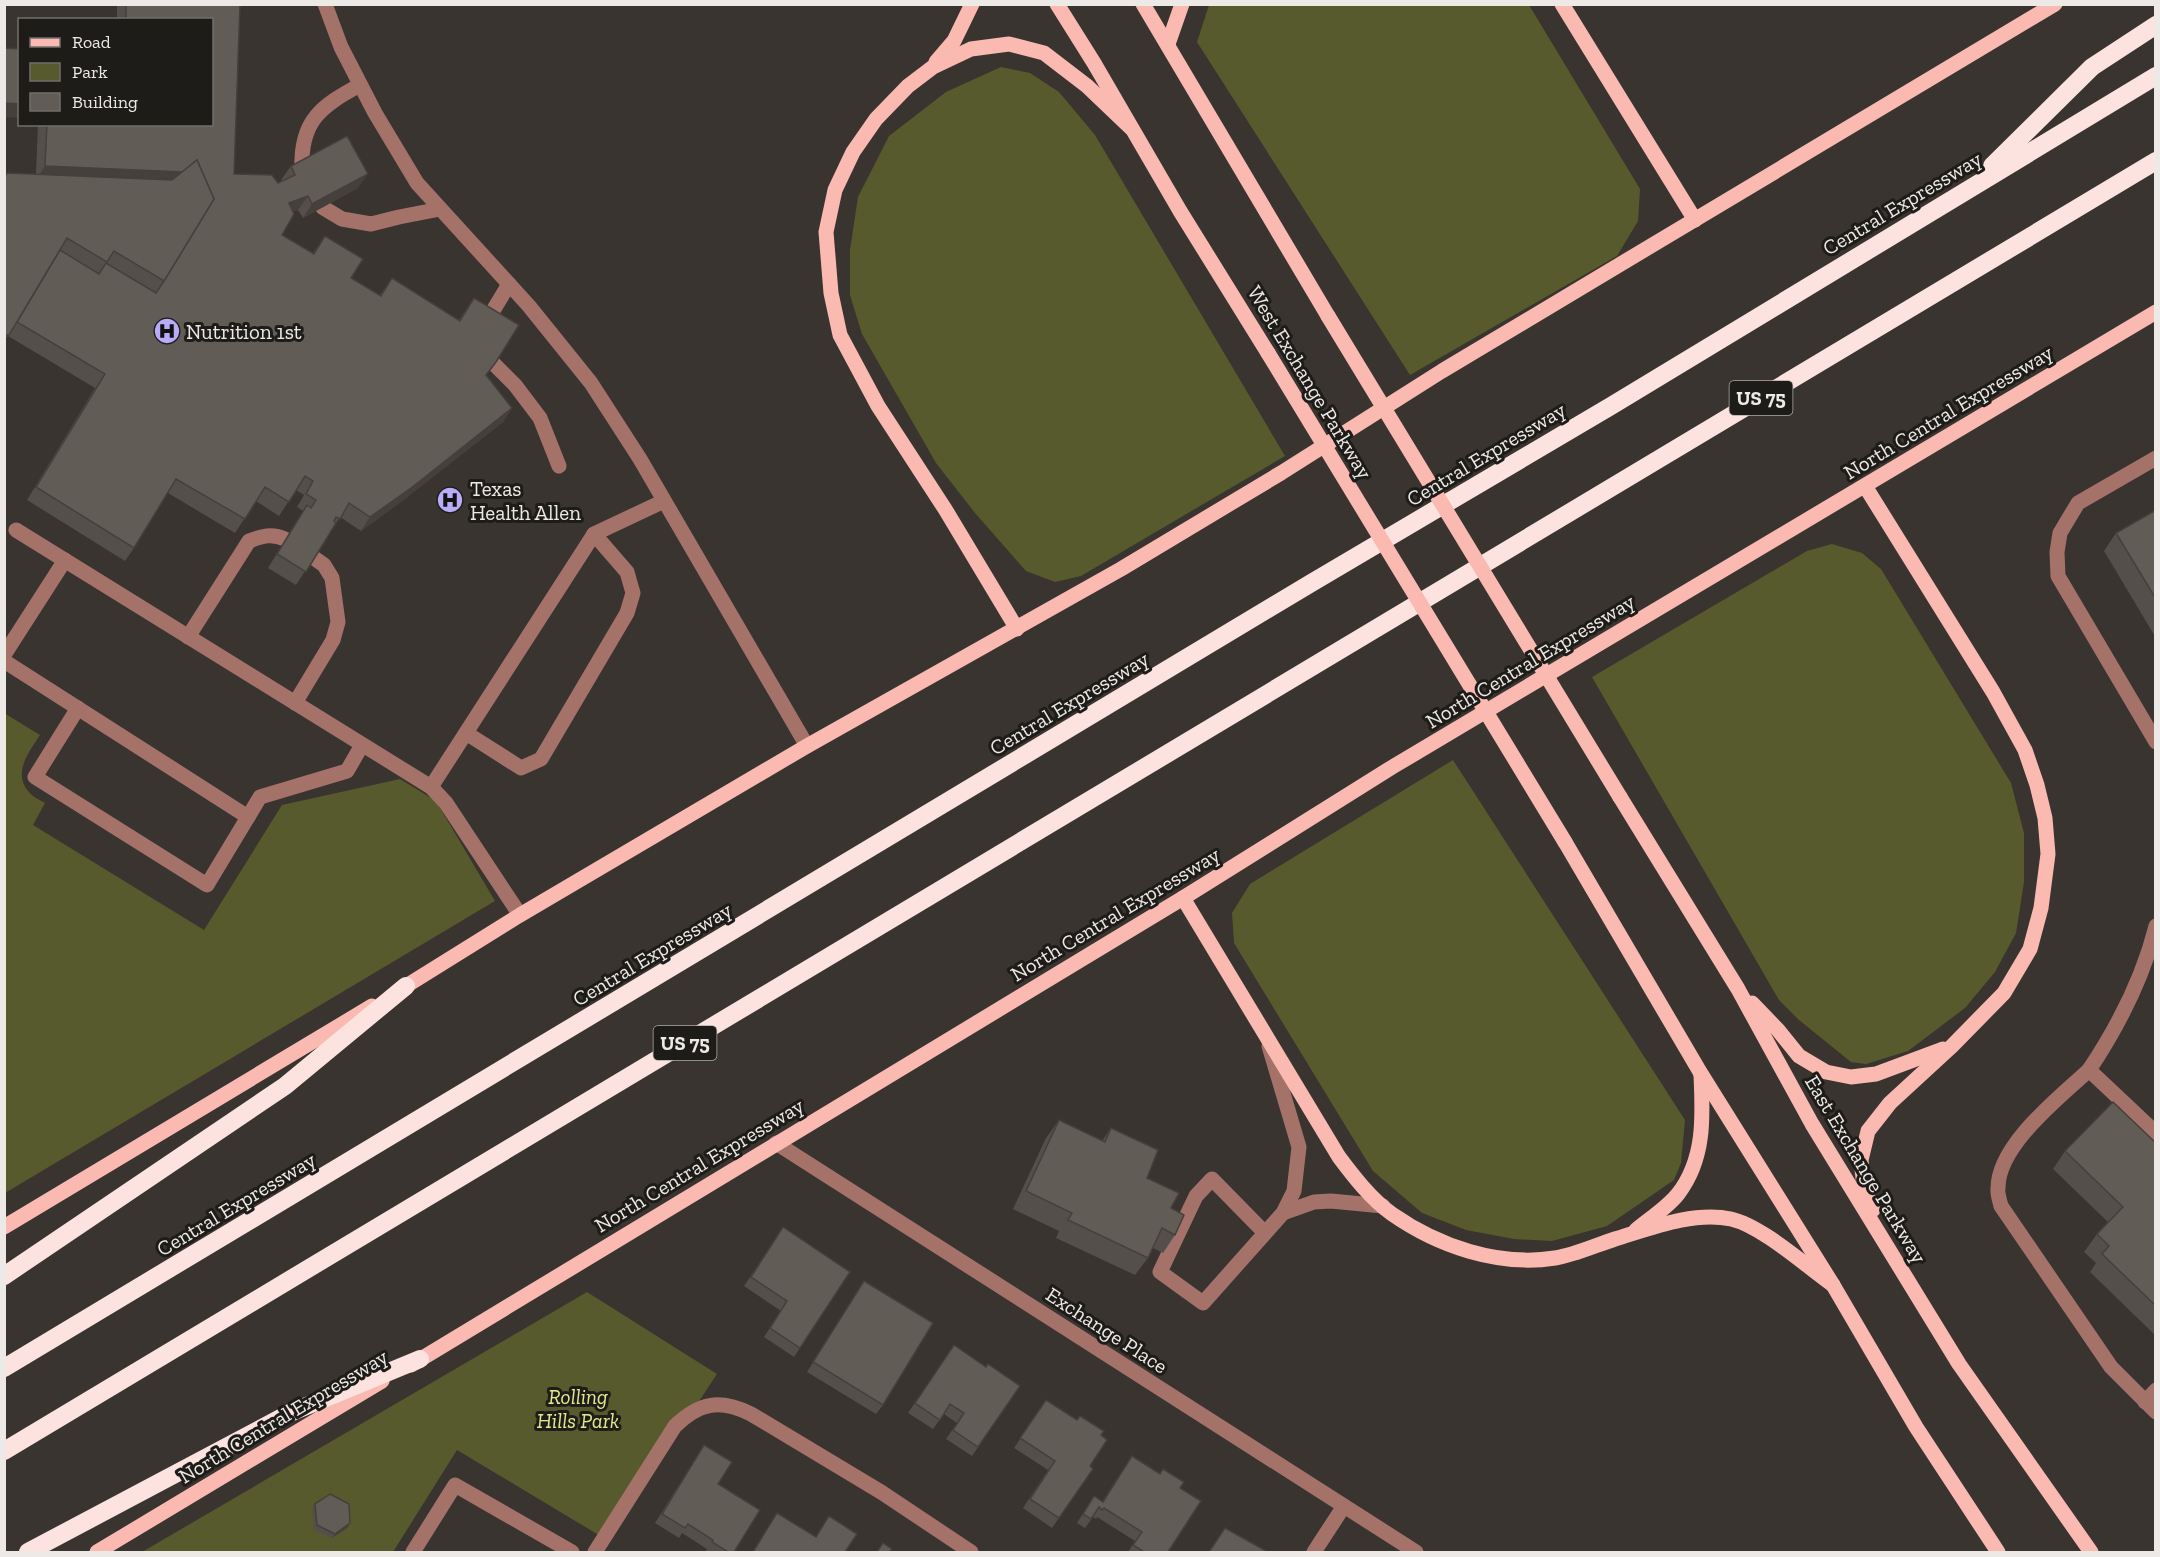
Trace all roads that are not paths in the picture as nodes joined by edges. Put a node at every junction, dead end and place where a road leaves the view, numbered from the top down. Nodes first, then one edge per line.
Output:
1 (325, 4) edge
2 (972, 4) edge
3 (1057, 4) edge
4 (1143, 4) edge
5 (1182, 4) edge
6 (1562, 4) edge
7 (2055, 4) edge
8 (2156, 25) edge
9 (1168, 44) junction
10 (933, 67) junction
11 (2156, 76) edge
12 (360, 85) junction
13 (1131, 128) junction
14 (2156, 161) edge
15 (302, 169) edge
16 (1969, 188) junction
17 (322, 207) edge
18 (440, 209) junction
19 (1695, 220) junction
20 (509, 284) junction
21 (2156, 312) edge
22 (485, 324) edge
23 (494, 364) edge
24 (2156, 458) edge
25 (559, 466) dead end
26 (1865, 486) junction
27 (664, 501) junction
28 (16, 530) dead end
29 (594, 534) junction
30 (285, 539) edge
31 (314, 558) edge
32 (65, 560) junction
33 (1017, 629) junction
34 (188, 636) junction
35 (4, 655) edge
36 (4, 661) edge
37 (295, 703) junction
38 (78, 708) junction
39 (466, 733) junction
40 (2156, 742) edge
41 (362, 745) junction
42 (807, 746) junction
43 (431, 787) junction
44 (248, 817) junction
45 (1183, 898) junction
46 (520, 915) junction
47 (2156, 926) edge
48 (406, 986) junction
49 (1738, 989) junction
50 (1268, 1040) junction
51 (1952, 1046) junction
52 (2089, 1070) junction
53 (1700, 1071) junction
54 (2156, 1133) edge
55 (776, 1143) junction
56 (1383, 1206) junction
57 (1283, 1213) junction
58 (4, 1227) edge
59 (1265, 1233) junction
60 (1631, 1234) junction
61 (1892, 1254) junction
62 (4, 1276) edge
63 (1833, 1285) junction
64 (420, 1359) junction
65 (4, 1368) edge
66 (2152, 1401) edge
67 (4, 1451) edge
68 (1344, 1506) junction
69 (28, 1552) edge
70 (97, 1552) edge
71 (413, 1552) edge
72 (572, 1552) edge
73 (595, 1552) edge
74 (970, 1552) edge
75 (1314, 1552) edge
76 (1416, 1552) edge
77 (1998, 1552) edge
78 (2091, 1552) edge

1 - 12 street
2 - 10 main road
3 - 13 main road, West Exchange Parkway
4 - 9 main road
5 - 9 main road
6 - 19 main road
7 - 19 main road
8 - 16 highway
9 - 49 main road, East Exchange Parkway, bridge
10 - 13 main road
10 - 33 main road
11 - 16 highway, Central Expressway
12 - 15 street
12 - 18 street
13 - 53 main road, West Exchange Parkway, bridge
14 - 67 highway, US 75
16 - 65 highway, Central Expressway
17 - 18 street
18 - 20 street
19 - 33 main road
20 - 22 street
20 - 27 street
21 - 26 main road, North Central Expressway
23 - 25 street
24 - 40 street
26 - 45 main road, North Central Expressway
26 - 51 main road
27 - 29 street
27 - 42 street
28 - 32 street
29 - 39 street
29 - 39 street
30 - 34 street
31 - 37 street
32 - 34 street
32 - 35 street
33 - 42 main road
34 - 37 street
36 - 38 street
37 - 41 street
38 - 44 street
38 - 44 street
39 - 43 street
41 - 43 street
41 - 44 street
42 - 46 main road
43 - 46 street
45 - 50 main road
45 - 55 main road, North Central Expressway
46 - 48 main road
47 - 52 street
48 - 58 main road
48 - 62 highway
49 - 51 main road
49 - 61 main road, East Exchange Parkway
50 - 56 main road
50 - 57 street
51 - 61 main road
52 - 54 street
52 - 66 street
53 - 60 main road
53 - 63 main road
55 - 64 main road, North Central Expressway
55 - 68 street, Exchange Place
56 - 57 street
56 - 60 main road
57 - 59 street
59 - 59 street
60 - 63 main road
61 - 78 main road, East Exchange Parkway
63 - 77 main road
64 - 69 highway
64 - 70 main road, North Central Expressway
68 - 75 street
68 - 76 street, Exchange Place
71 - 72 street
73 - 74 street

